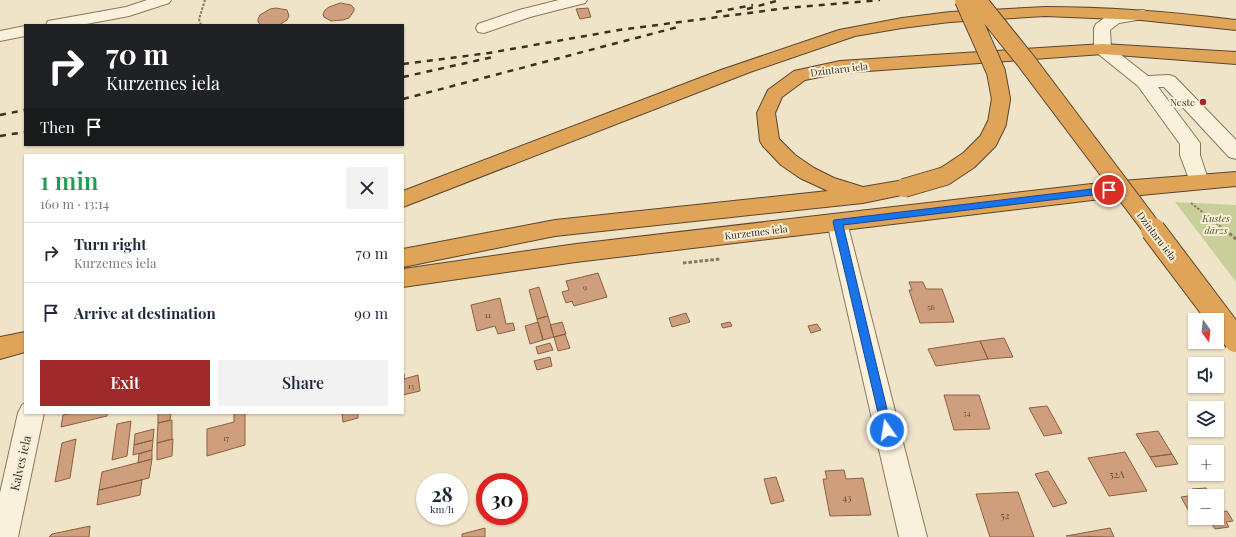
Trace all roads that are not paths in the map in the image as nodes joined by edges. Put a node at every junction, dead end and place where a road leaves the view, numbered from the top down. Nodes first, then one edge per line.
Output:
1 (163, 0) edge
2 (579, 0) edge
3 (964, 0) edge
4 (976, 0) edge
5 (1150, 14) junction
6 (59, 24) edge
7 (1236, 25) edge
8 (484, 28) dead end
9 (24, 31) edge
10 (0, 36) edge
11 (1103, 49) junction
12 (1236, 58) edge
13 (1144, 82) junction
14 (1228, 134) edge
15 (1236, 152) edge
16 (1236, 179) edge
17 (1199, 182) junction
18 (864, 195) junction
19 (404, 199) edge
20 (838, 222) junction
21 (404, 258) edge
22 (404, 278) edge
23 (1236, 340) edge
24 (24, 342) edge
25 (0, 348) edge
26 (31, 414) edge
27 (4, 537) edge
28 (913, 537) edge

1 - 6 street
2 - 8 street
3 - 18 highway, bridge
4 - 23 highway, Dzintaru iela, bridge
5 - 7 highway
5 - 11 street
5 - 19 highway
9 - 10 street
11 - 12 highway, Dzintaru iela
11 - 13 street
11 - 18 highway, Dzintaru iela
13 - 14 street
13 - 17 street
14 - 15 street
16 - 17 highway, Kurzemes iela
17 - 20 highway, Kurzemes iela
18 - 21 highway
20 - 22 highway, Kurzemes iela
20 - 28 street
24 - 25 highway
26 - 27 street, Kalves iela

